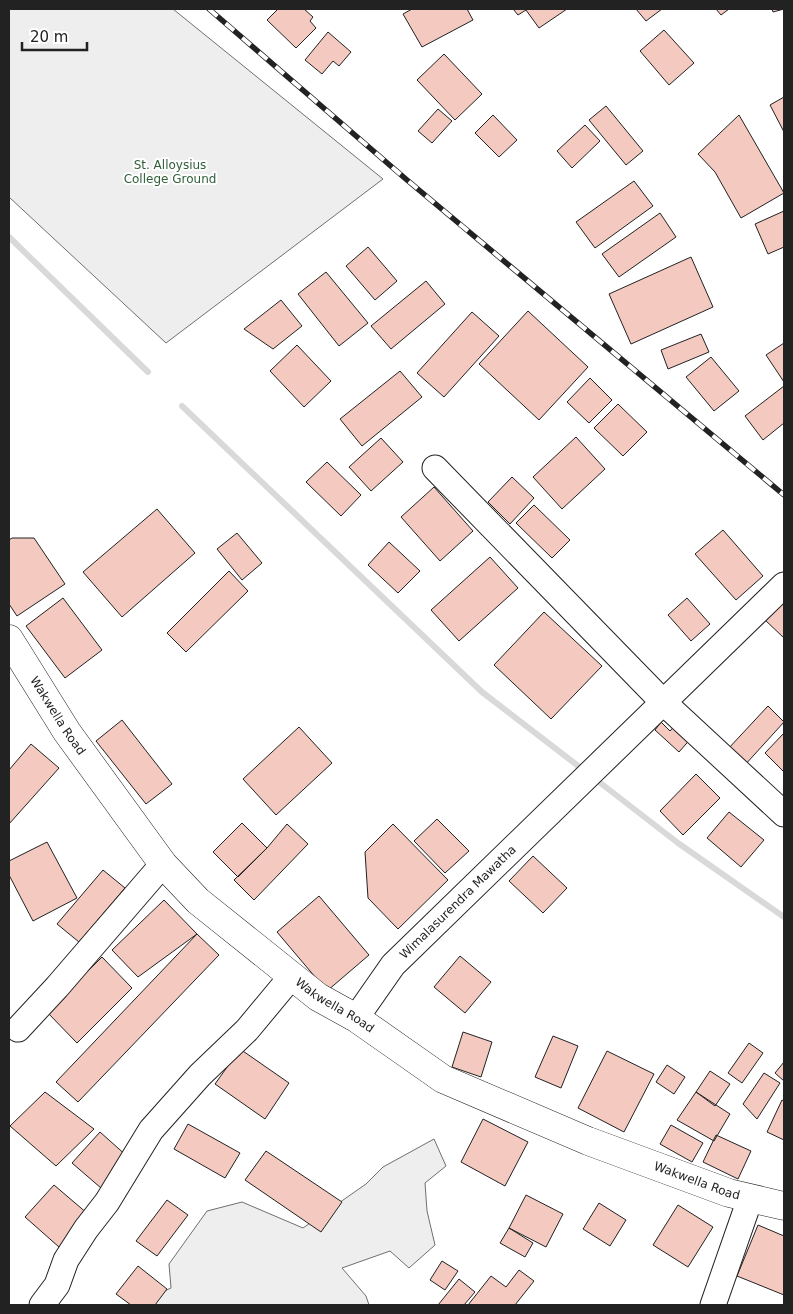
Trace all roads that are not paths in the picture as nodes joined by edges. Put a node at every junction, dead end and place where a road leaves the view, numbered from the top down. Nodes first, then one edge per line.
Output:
1 (436, 468) dead end
2 (784, 585) edge
3 (9, 639) edge
4 (663, 702) junction
5 (782, 808) edge
6 (163, 864) junction
7 (291, 977) junction
8 (356, 1018) junction
9 (18, 1030) dead end
10 (750, 1199) junction
11 (784, 1206) edge
12 (42, 1305) edge
13 (713, 1305) edge

1 - 4 street
2 - 4 street
3 - 6 main road, Wakwella Road
4 - 5 street
4 - 8 street, Wimalasurendra Mawatha
6 - 7 main road, Wakwella Road
6 - 9 street
7 - 8 main road, Wakwella Road
7 - 12 street
8 - 10 main road, Wakwella Road
10 - 11 main road, Wakwella Road
10 - 13 street

